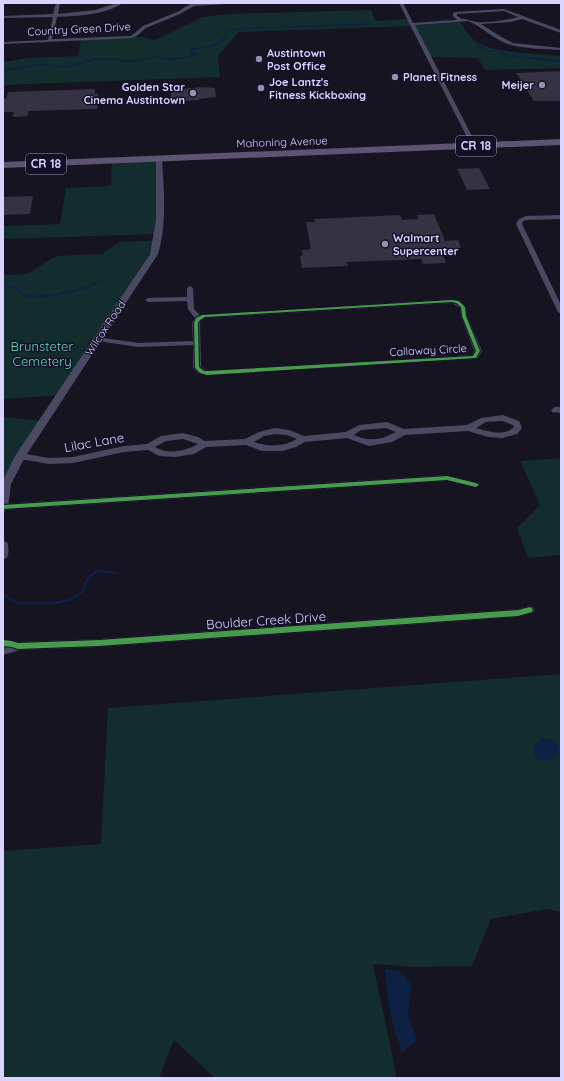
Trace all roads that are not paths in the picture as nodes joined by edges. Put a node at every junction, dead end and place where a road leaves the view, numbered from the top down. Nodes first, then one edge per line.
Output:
1 (58, 3) edge
2 (121, 3) edge
3 (241, 3) edge
4 (401, 3) edge
5 (195, 4) edge
6 (55, 15) junction
7 (3, 17) edge
8 (523, 17) junction
9 (460, 20) junction
10 (477, 23) junction
11 (412, 24) junction
12 (561, 32) edge
13 (50, 40) junction
14 (3, 43) edge
15 (561, 49) edge
16 (561, 142) edge
17 (474, 146) junction
18 (159, 159) junction
19 (3, 165) edge
20 (561, 217) edge
21 (190, 288) dead end
22 (148, 300) dead end
23 (190, 301) junction
24 (561, 312) edge
25 (199, 318) junction
26 (97, 339) junction
27 (196, 343) junction
28 (469, 428) junction
29 (403, 432) junction
30 (348, 435) junction
31 (303, 439) junction
32 (247, 442) junction
33 (204, 444) junction
34 (149, 447) junction
35 (20, 456) junction
36 (476, 485) dead end
37 (3, 507) edge
38 (3, 545) edge
39 (3, 555) edge
40 (530, 610) dead end
41 (3, 643) edge
42 (18, 646) junction
43 (3, 651) edge

1 - 6 street
2 - 6 street
3 - 5 street
4 - 11 street
5 - 13 street, Country Green Drive
6 - 7 street
6 - 13 street
8 - 9 street
8 - 10 street
8 - 12 street
9 - 10 street
9 - 11 street
10 - 15 street
11 - 17 street
13 - 14 street, Country Green Drive
16 - 17 main road, Mahoning Avenue / CR 18
17 - 18 main road, Mahoning Avenue / CR 18
18 - 19 main road, Mahoning Avenue / CR 18
18 - 26 street, Wilcox Road
20 - 24 street
21 - 23 street
22 - 23 street
23 - 25 street
25 - 27 street, Callaway Circle
25 - 27 street, Callaway Circle
26 - 27 street
26 - 35 street, Wilcox Road
28 - 28 street, Lilac Lane
28 - 29 street, Lilac Lane
29 - 30 street, Lilac Lane
29 - 30 street, Lilac Lane
30 - 31 street, Lilac Lane
31 - 32 street, Lilac Lane
31 - 32 street, Lilac Lane
32 - 33 street, Lilac Lane
33 - 34 street, Lilac Lane
33 - 34 street, Lilac Lane
34 - 35 street, Lilac Lane
35 - 37 street, Wilcox Road
36 - 37 street
38 - 39 street
40 - 42 street, Boulder Creek Drive
41 - 42 street, Boulder Creek Drive
42 - 43 street, Boulder Creek Drive

